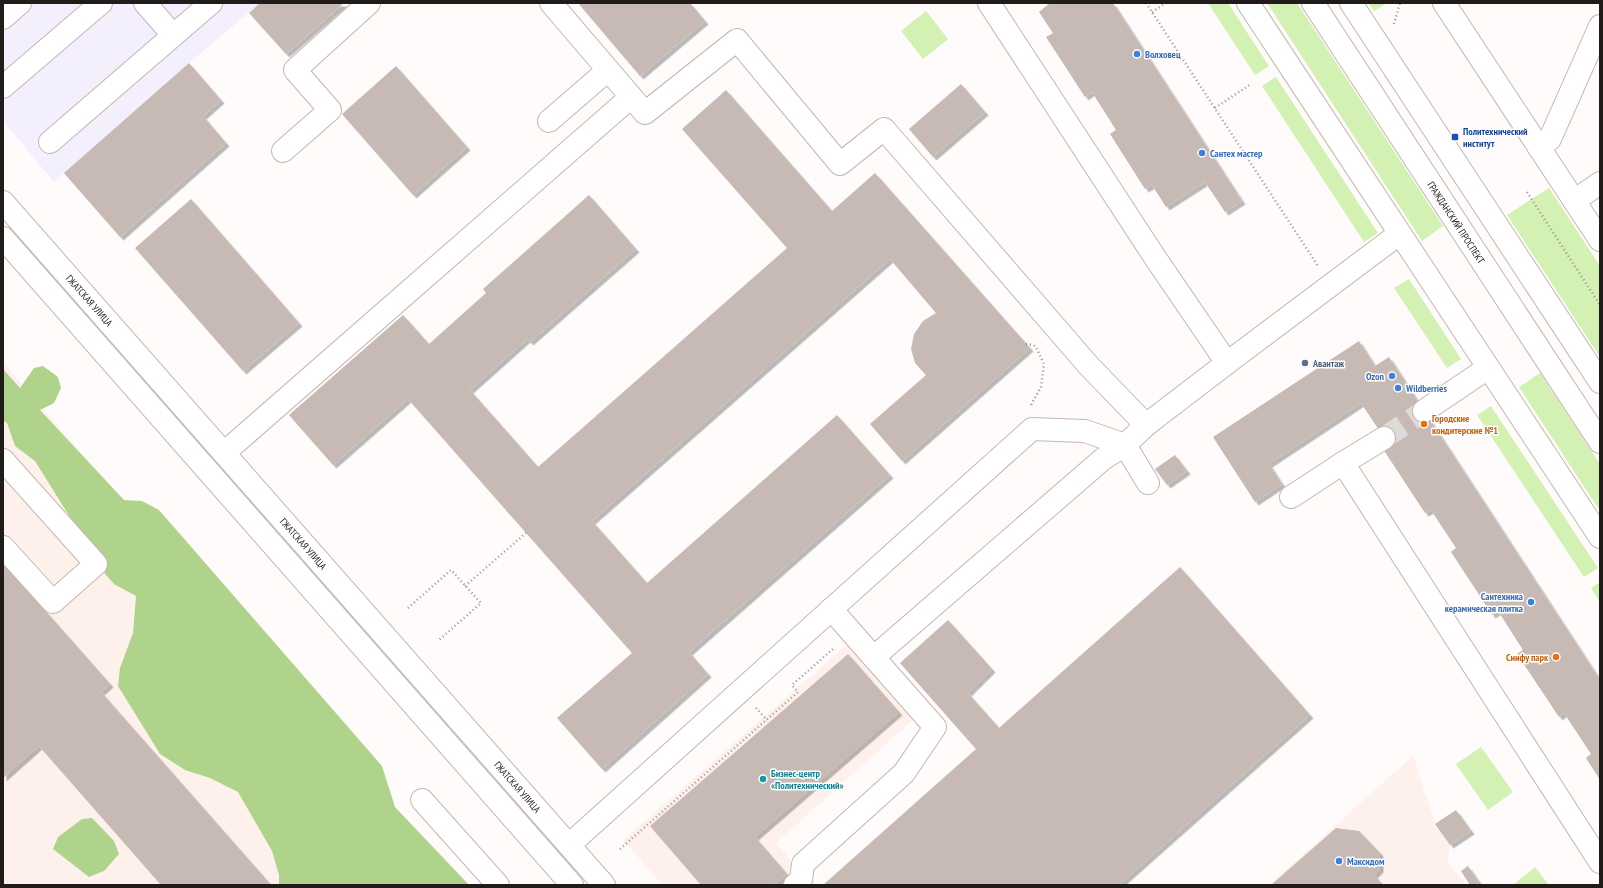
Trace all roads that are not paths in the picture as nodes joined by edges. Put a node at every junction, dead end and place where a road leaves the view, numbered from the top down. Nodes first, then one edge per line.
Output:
1 (20, 3) edge
2 (101, 3) edge
3 (145, 3) edge
4 (211, 3) edge
5 (369, 3) edge
6 (551, 3) edge
7 (989, 3) edge
8 (1248, 3) edge
9 (1314, 3) edge
10 (1351, 3) edge
11 (1444, 3) edge
12 (3, 18) edge
13 (1600, 26) edge
14 (173, 35) junction
15 (608, 70) junction
16 (3, 87) edge
17 (631, 97) junction
18 (549, 121) dead end
19 (50, 142) dead end
20 (1539, 148) junction
21 (283, 151) dead end
22 (1600, 183) edge
23 (1574, 201) junction
24 (3, 202) edge
25 (1399, 234) junction
26 (3, 238) edge
27 (1600, 240) edge
28 (1227, 363) junction
29 (1488, 368) junction
30 (1600, 382) edge
31 (1424, 411) tunnel mouth
32 (1146, 425) junction
33 (1384, 438) tunnel mouth
34 (1600, 442) edge
35 (1125, 446) junction
36 (224, 453) junction
37 (3, 460) edge
38 (1343, 463) junction
39 (1148, 482) dead end
40 (1291, 497) dead end
41 (1600, 537) edge
42 (3, 547) edge
43 (831, 609) junction
44 (874, 657) junction
45 (422, 800) dead end
46 (569, 845) junction
47 (1600, 862) edge
48 (498, 885) edge
49 (572, 885) edge
50 (604, 885) edge
51 (795, 885) edge

1 - 12 street
2 - 16 street
3 - 14 street
4 - 14 street
5 - 21 street
6 - 15 street
7 - 28 street
8 - 25 street
9 - 34 street, ГРАЖДАНСКИЙ ПРОСПЕКТ
10 - 30 street
11 - 20 street
13 - 20 street
14 - 19 street
15 - 17 street
15 - 18 street
17 - 32 street
17 - 36 street
20 - 23 street
22 - 23 street
23 - 27 street
24 - 36 street, ГЖАТСКАЯ УЛИЦА
25 - 28 street
25 - 29 street
26 - 49 street
28 - 32 street
29 - 31 street
29 - 41 street
32 - 35 street
33 - 38 street
35 - 39 street
35 - 43 street
35 - 44 street
36 - 46 street, ГЖАТСКАЯ УЛИЦА
37 - 42 street
38 - 40 street
38 - 47 street
43 - 44 street
43 - 46 street
44 - 51 street
45 - 48 street
46 - 50 street, ГЖАТСКАЯ УЛИЦА

